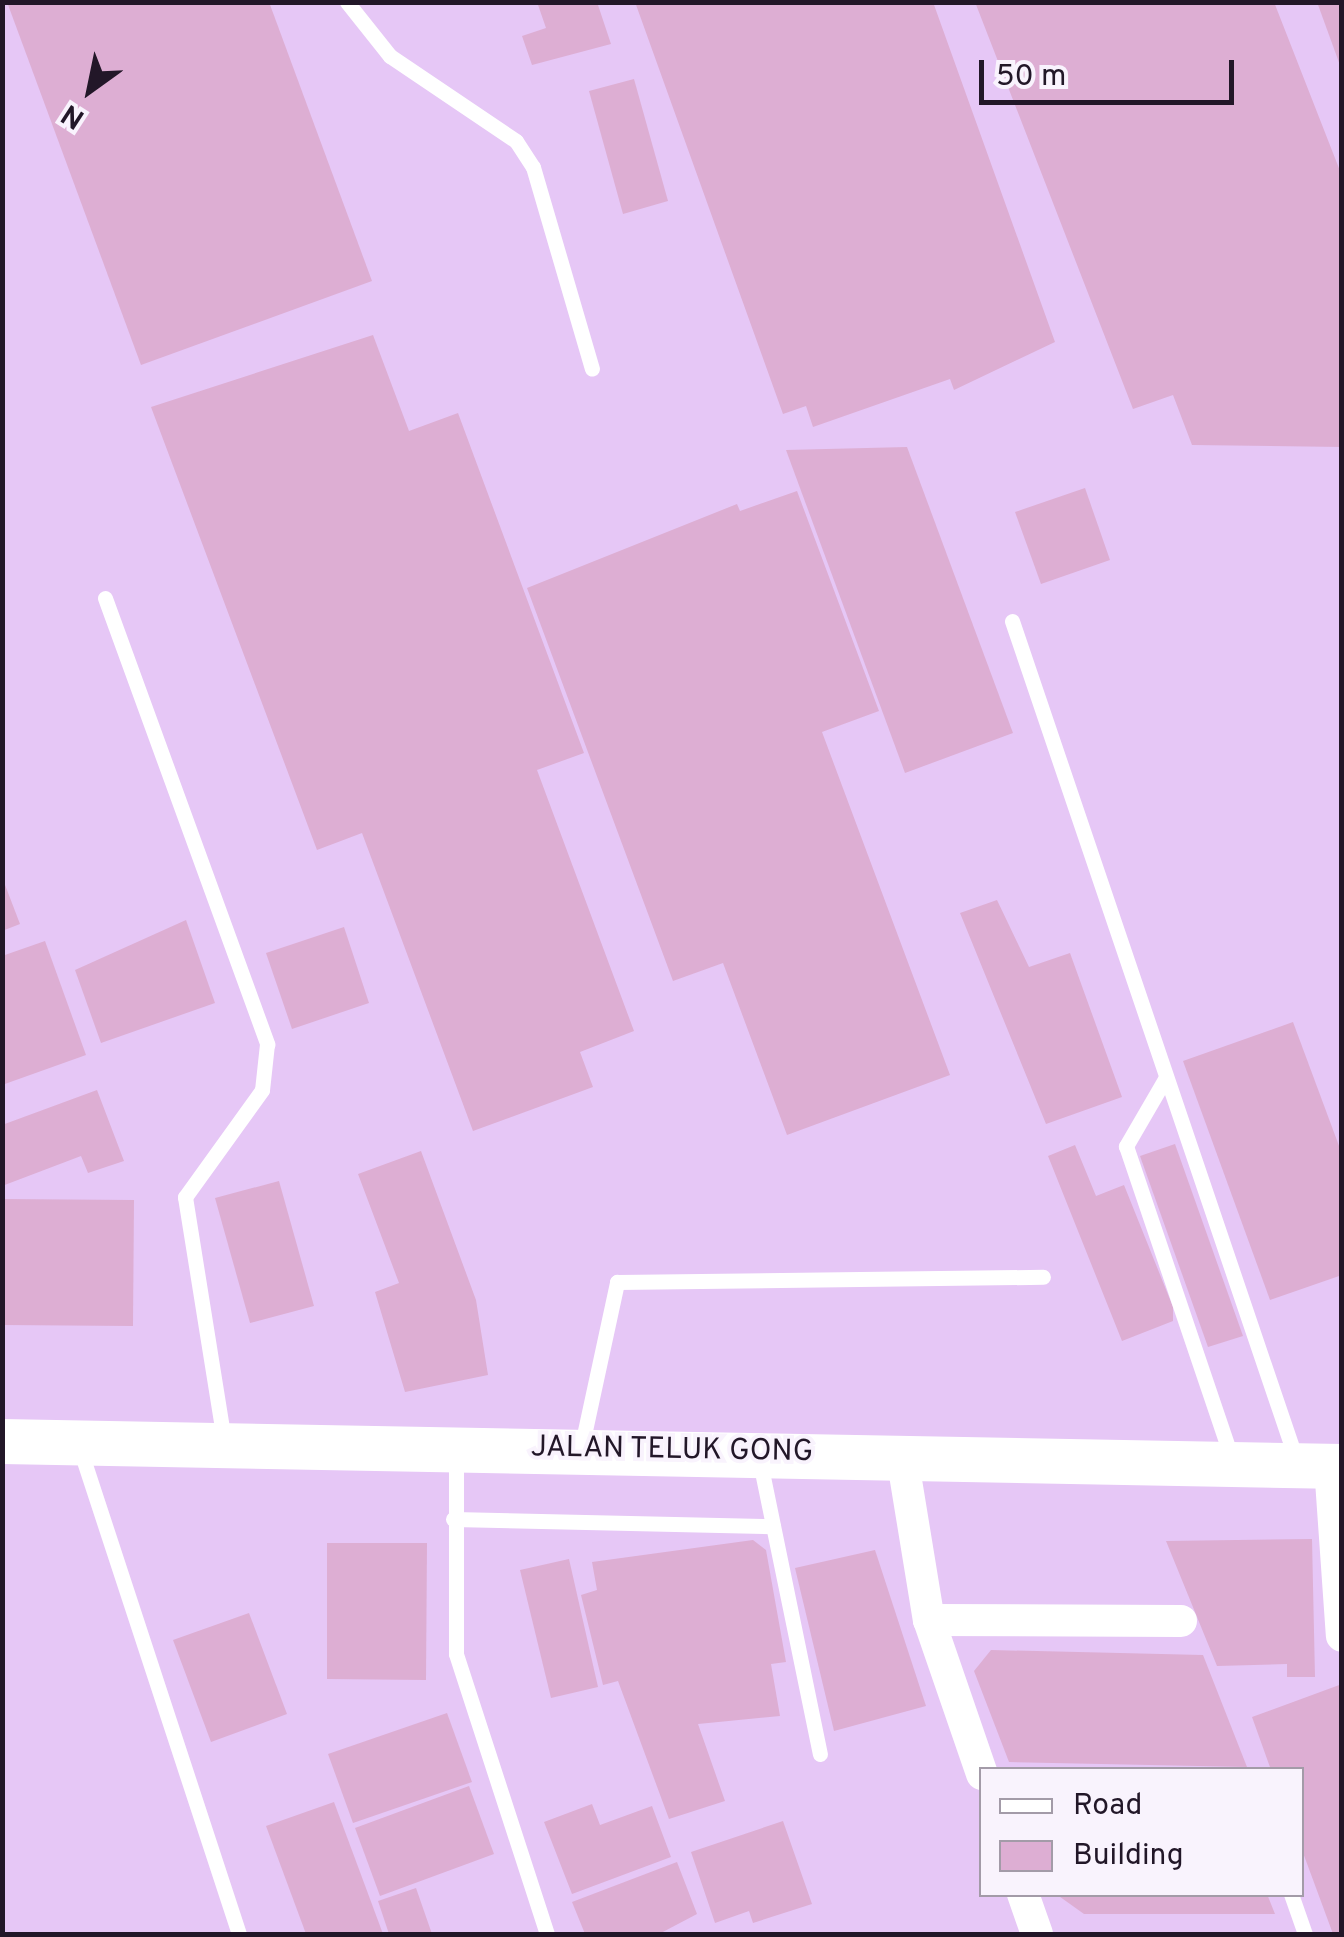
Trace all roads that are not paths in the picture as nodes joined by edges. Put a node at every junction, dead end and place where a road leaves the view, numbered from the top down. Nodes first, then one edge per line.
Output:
1 (346, 2) edge
2 (592, 370) dead end
3 (105, 598) dead end
4 (1012, 620) dead end
5 (1166, 1079) junction
6 (1043, 1276) dead end
7 (2, 1442) edge
8 (78, 1442) junction
9 (225, 1444) junction
10 (457, 1446) junction
11 (581, 1449) junction
12 (758, 1453) junction
13 (902, 1456) junction
14 (1233, 1464) junction
15 (1323, 1466) edge
16 (454, 1519) junction
17 (772, 1526) junction
18 (929, 1620) junction
19 (1180, 1621) dead end
20 (1342, 1636) edge
21 (820, 1754) dead end
22 (980, 1767) edge
23 (1024, 1897) edge
24 (1292, 1897) edge
25 (240, 1934) edge
26 (547, 1934) edge
27 (1037, 1934) edge
28 (1306, 1934) edge

1 - 2 lane
3 - 9 lane
4 - 5 lane
5 - 14 lane
5 - 15 lane
6 - 11 lane
7 - 8 street, JALAN TELUK GONG
8 - 9 street, JALAN TELUK GONG
8 - 25 lane
9 - 10 street, JALAN TELUK GONG
10 - 11 street, JALAN TELUK GONG
10 - 16 lane
11 - 12 street, JALAN TELUK GONG
12 - 13 street, JALAN TELUK GONG
12 - 17 lane
13 - 14 street, JALAN TELUK GONG
13 - 18 street
14 - 15 street, JALAN TELUK GONG
15 - 20 street
16 - 17 lane
16 - 26 lane
17 - 21 lane
18 - 19 street
18 - 22 street
23 - 27 street
24 - 28 lane

